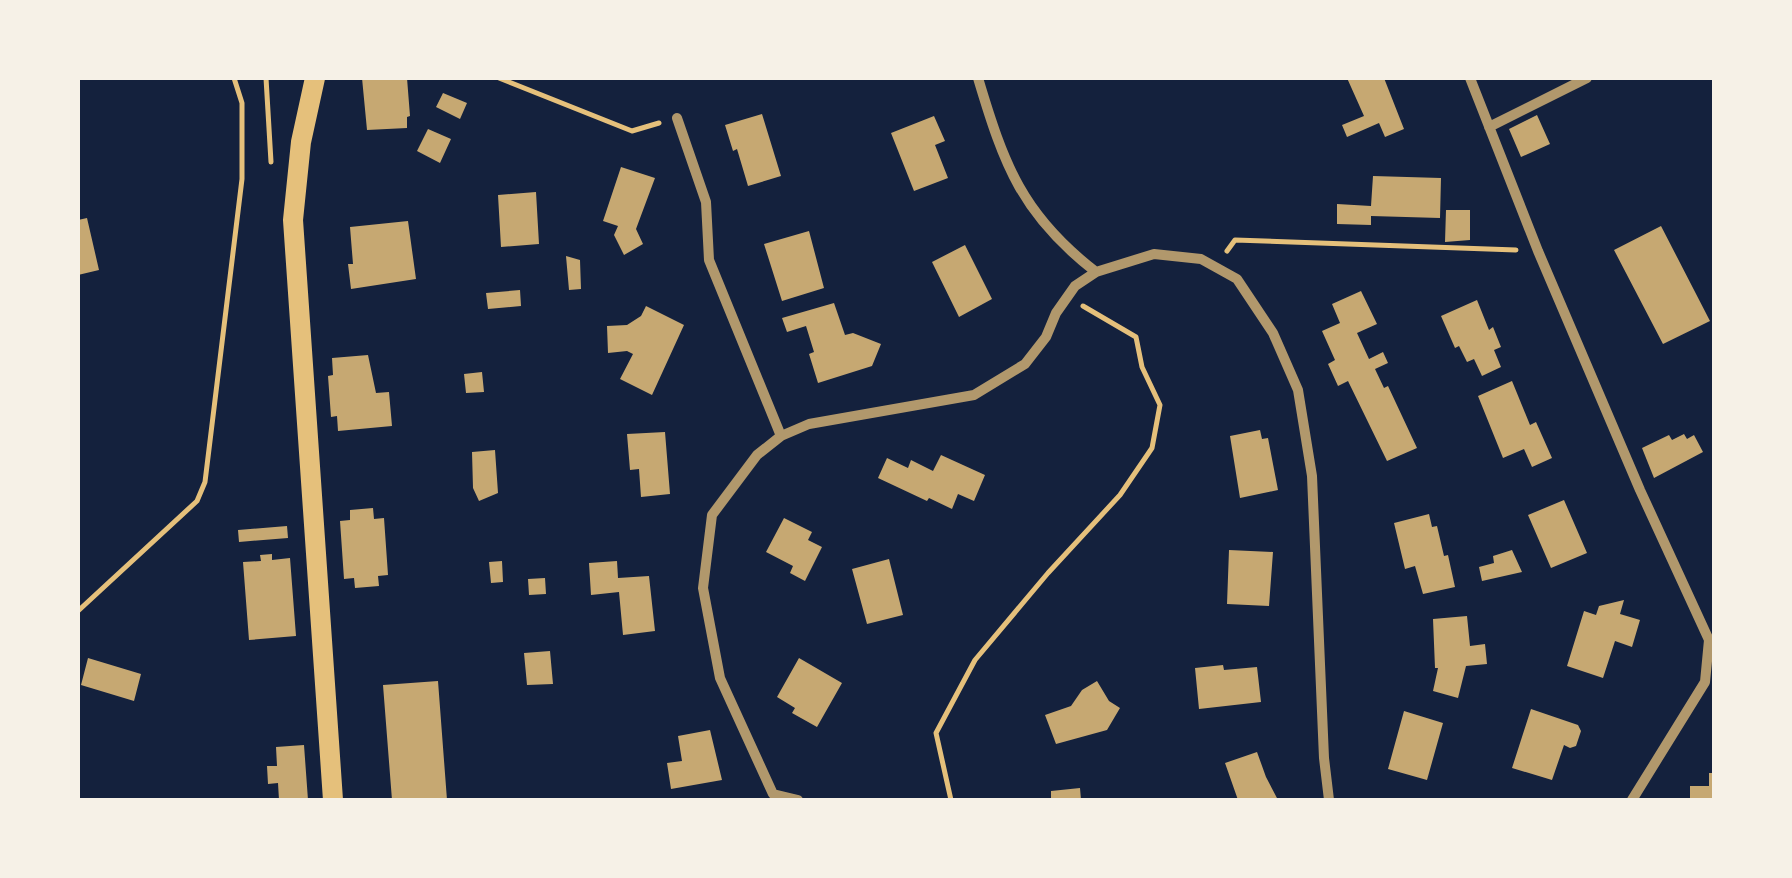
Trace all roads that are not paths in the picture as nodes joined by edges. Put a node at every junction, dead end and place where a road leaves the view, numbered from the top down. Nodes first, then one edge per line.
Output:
1 (315, 78) edge
2 (978, 78) edge
3 (1470, 78) edge
4 (1588, 78) edge
5 (677, 118) road end
6 (1489, 127) junction
7 (1096, 272) junction
8 (781, 436) junction
9 (1710, 684) edge
10 (333, 800) edge
11 (798, 800) edge
12 (1329, 800) edge
13 (1632, 800) edge

1 - 10 main road
2 - 7 street
3 - 6 street
4 - 6 street
5 - 8 street
6 - 9 street
7 - 8 street
7 - 12 street
8 - 11 street
9 - 13 street

